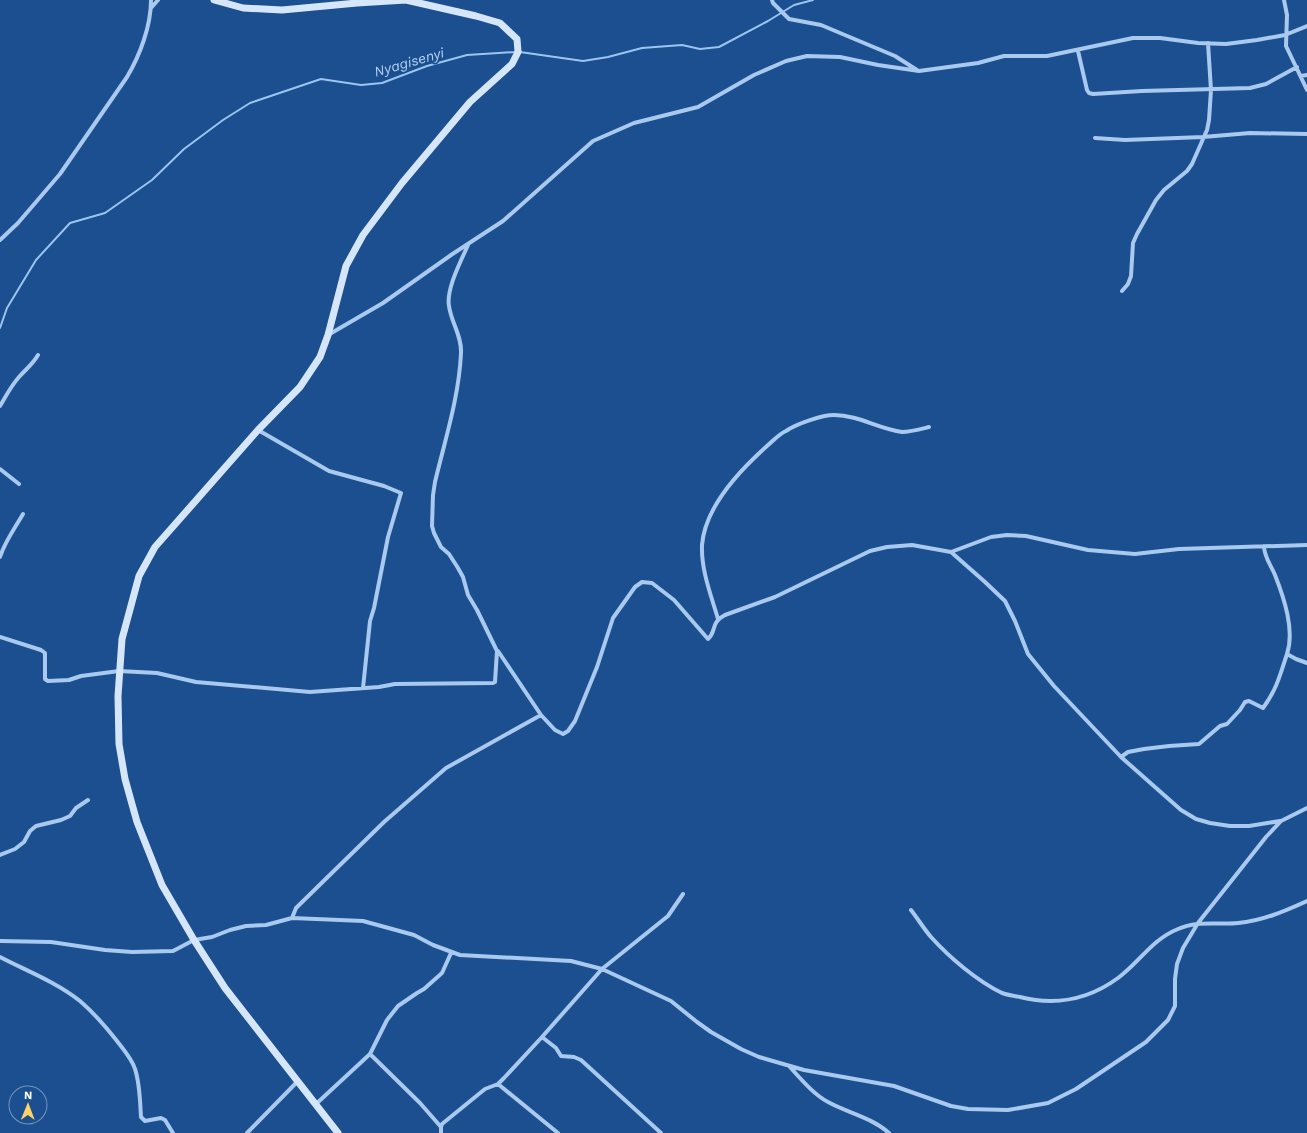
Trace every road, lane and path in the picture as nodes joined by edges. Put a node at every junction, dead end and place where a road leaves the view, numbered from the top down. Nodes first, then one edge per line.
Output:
1 (151, 0) edge
2 (158, 0) edge
3 (214, 0) edge
4 (772, 0) edge
5 (1284, 0) edge
6 (430, 2) edge
7 (151, 9) junction
8 (1307, 26) edge
9 (1285, 35) junction
10 (1208, 43) junction
11 (1078, 51) junction
12 (1296, 67) junction
13 (919, 71) junction
14 (1307, 75) edge
15 (1300, 76) junction
16 (1210, 90) junction
17 (1307, 90) edge
18 (1307, 134) edge
19 (1203, 137) junction
20 (1095, 138) dead end
21 (0, 240) edge
22 (468, 245) junction
23 (1122, 291) dead end
24 (328, 335) junction
25 (38, 355) dead end
26 (0, 406) edge
27 (929, 427) dead end
28 (258, 430) junction
29 (0, 469) edge
30 (19, 484) dead end
31 (23, 514) dead end
32 (1307, 545) edge
33 (1264, 546) junction
34 (951, 552) junction
35 (0, 557) edge
36 (718, 619) junction
37 (0, 637) edge
38 (497, 651) junction
39 (1286, 654) junction
40 (1307, 663) edge
41 (119, 671) junction
42 (363, 688) junction
43 (541, 715) junction
44 (1121, 757) junction
45 (88, 800) dead end
46 (1307, 808) edge
47 (1281, 821) junction
48 (0, 855) edge
49 (683, 894) dead end
50 (1307, 901) edge
51 (911, 910) dead end
52 (292, 918) junction
53 (1198, 923) junction
54 (194, 940) junction
55 (0, 941) edge
56 (451, 953) junction
57 (0, 957) edge
58 (602, 969) junction
59 (542, 1037) junction
60 (370, 1054) junction
61 (789, 1066) junction
62 (297, 1082) junction
63 (498, 1084) junction
64 (316, 1104) junction
65 (441, 1127) junction
66 (173, 1133) edge
67 (247, 1133) edge
68 (338, 1133) edge
69 (441, 1133) edge
70 (558, 1133) edge
71 (661, 1133) edge
72 (888, 1133) edge

1 - 7 street
2 - 7 street
3 - 6 main road
4 - 13 street
5 - 9 street
6 - 24 main road
7 - 21 street
8 - 9 street
9 - 10 street
9 - 12 street
10 - 11 street
10 - 16 street
11 - 13 street
11 - 16 street
12 - 15 street
12 - 16 street
13 - 22 street
14 - 15 street
15 - 17 street
16 - 19 street
18 - 19 street
19 - 20 street
19 - 23 street
22 - 24 street
22 - 38 street
24 - 28 main road
25 - 26 street
27 - 36 street
28 - 41 main road
28 - 42 street
29 - 30 street
31 - 35 street
32 - 33 street
33 - 34 street
33 - 39 street
34 - 36 street
34 - 44 street
36 - 43 street
37 - 41 street
38 - 42 street
38 - 43 street
39 - 40 street
39 - 44 street
41 - 42 street
41 - 54 main road
43 - 52 street
44 - 47 street
45 - 48 street
46 - 47 street
47 - 53 street
49 - 58 street
50 - 53 street
51 - 53 street
52 - 54 street
52 - 56 street
53 - 61 street
54 - 55 street
54 - 62 main road
56 - 58 street
56 - 60 street
57 - 66 street
58 - 59 street
58 - 61 street
59 - 63 street
59 - 71 street
60 - 64 street
60 - 65 street
61 - 72 street
62 - 64 main road
62 - 67 street
63 - 65 street
63 - 70 street
64 - 68 main road
65 - 69 street

